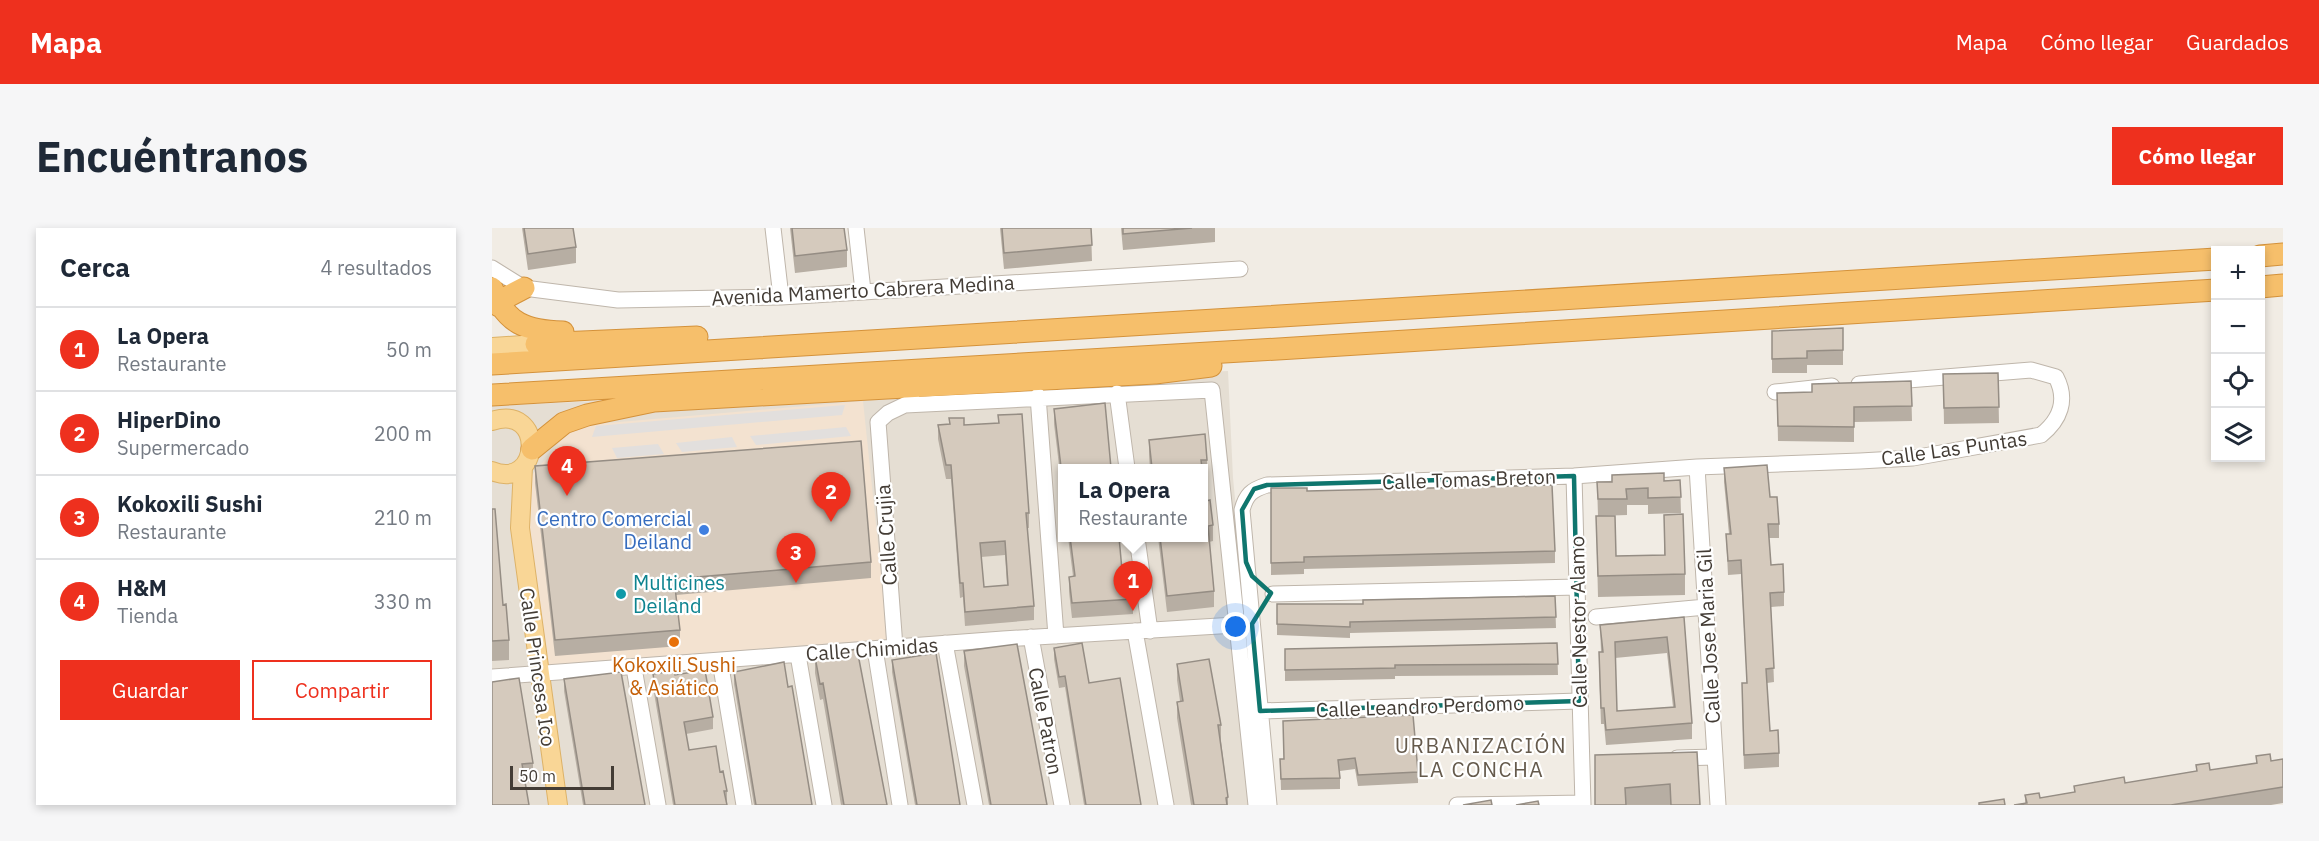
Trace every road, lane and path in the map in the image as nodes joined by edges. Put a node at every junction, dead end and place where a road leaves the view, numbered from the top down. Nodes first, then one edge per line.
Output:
1 (773, 228) edge
2 (856, 228) edge
3 (2283, 254) edge
4 (2265, 256) edge
5 (2211, 259) edge
6 (492, 268) edge
7 (1240, 269) dead end
8 (2283, 285) edge
9 (2265, 287) edge
10 (524, 288) junction
11 (2211, 290) edge
12 (863, 291) junction
13 (495, 297) edge
14 (781, 297) junction
15 (636, 338) junction
16 (536, 344) joint
17 (794, 345) junction
18 (492, 346) edge
19 (1294, 348) junction
20 (492, 364) edge
21 (1043, 388) junction
22 (1775, 392) edge
23 (1117, 393) junction
24 (492, 395) edge
25 (492, 421) edge
26 (528, 458) junction
27 (1126, 464) edge
28 (1697, 467) junction
29 (495, 472) edge
30 (1574, 476) junction
31 (520, 528) junction
32 (1137, 542) edge
33 (1246, 562) junction
34 (1577, 587) junction
35 (1273, 594) junction
36 (1706, 607) junction
37 (1596, 617) dead end
38 (1245, 625) junction
39 (1143, 631) junction
40 (1056, 636) junction
41 (1031, 638) junction
42 (945, 644) junction
43 (895, 647) junction
44 (875, 649) junction
45 (798, 655) junction
46 (720, 661) junction
47 (634, 668) junction
48 (538, 674) junction
49 (492, 677) edge
50 (1579, 701) junction
51 (1260, 711) junction
52 (1715, 757) junction
53 (1657, 758) edge
54 (1583, 804) edge
55 (558, 805) edge
56 (658, 805) edge
57 (744, 805) edge
58 (824, 805) edge
59 (900, 805) edge
60 (975, 805) edge
61 (1062, 805) edge
62 (1166, 805) edge
63 (1257, 805) edge
64 (1269, 805) edge
65 (1457, 805) edge
66 (1718, 805) edge

1 - 14 street
2 - 12 street
3 - 4 highway
5 - 17 highway
6 - 10 street, Avenida Mamerto Cabrera Medina
7 - 12 street, Avenida Mamerto Cabrera Medina
8 - 9 highway
10 - 13 highway
10 - 14 street, Avenida Mamerto Cabrera Medina
11 - 19 highway
12 - 14 street, Avenida Mamerto Cabrera Medina
13 - 15 highway
15 - 16 highway
15 - 17 highway
16 - 18 main road
17 - 20 highway
19 - 21 highway
19 - 24 highway
21 - 23 street
21 - 26 highway
21 - 40 street
21 - 43 street, Calle Crujia
22 - 28 street, Calle Las Puntas
23 - 27 street
23 - 38 street
25 - 26 main road
26 - 29 main road
26 - 31 main road, Calle Princesa Ico
28 - 30 street, Calle Tomas Breton
28 - 36 street, Calle Jose Maria Gil
29 - 31 main road, Calle Princesa Ico
30 - 33 street, Calle Tomas Breton
30 - 34 street, Calle Nestor Alamo
31 - 48 main road, Calle Princesa Ico
32 - 39 street
33 - 35 street
33 - 38 street
34 - 35 street
34 - 50 street, Calle Nestor Alamo
35 - 38 street
36 - 37 street
36 - 52 street, Calle Jose Maria Gil
38 - 39 street, Calle Chimidas
38 - 51 street
38 - 63 street
39 - 40 street, Calle Chimidas
39 - 62 street
40 - 41 street, Calle Chimidas
41 - 42 street, Calle Chimidas
41 - 61 street, Calle Patron
42 - 43 street, Calle Chimidas
42 - 60 street
43 - 44 street, Calle Chimidas
44 - 45 street, Calle Chimidas
44 - 59 street
45 - 46 street, Calle Chimidas
45 - 58 street
46 - 47 street, Calle Chimidas
46 - 57 street
47 - 48 street, Calle Chimidas
47 - 56 street
48 - 49 street, Calle Chimidas
48 - 55 main road, Calle Princesa Ico
50 - 51 street, Calle Leandro Perdomo
50 - 54 street, Calle Nestor Alamo
51 - 64 street
52 - 53 street
52 - 66 street, Calle Jose Maria Gil
54 - 65 street

